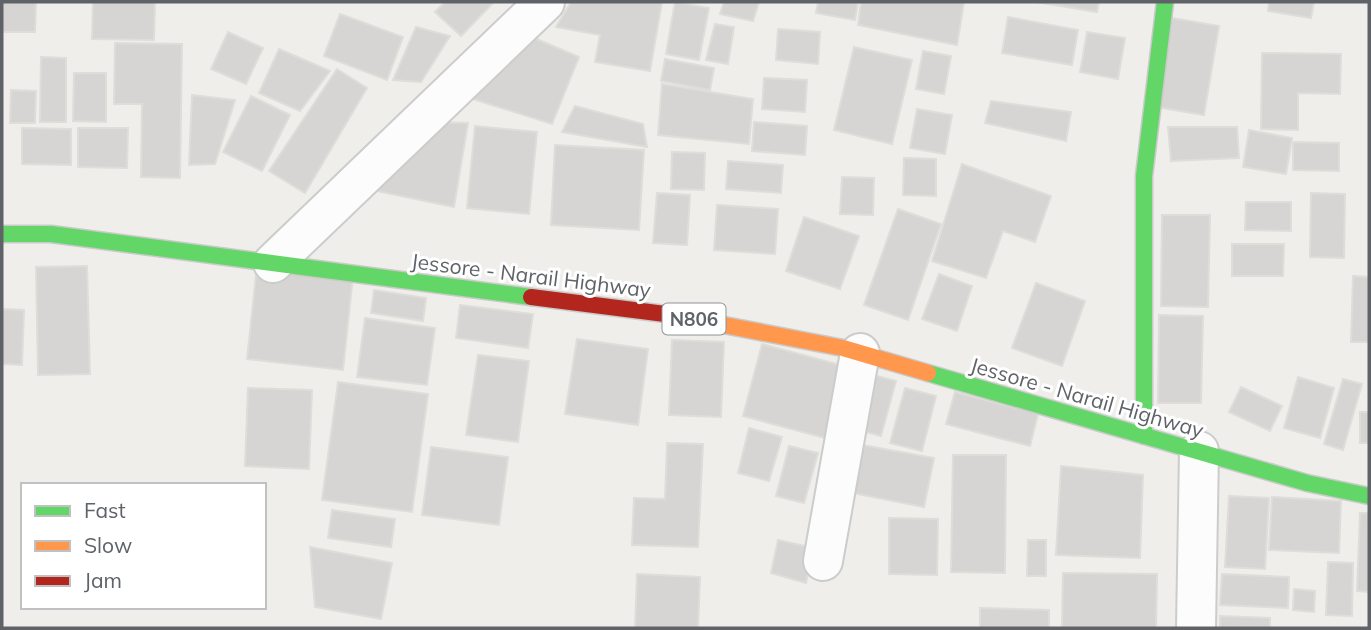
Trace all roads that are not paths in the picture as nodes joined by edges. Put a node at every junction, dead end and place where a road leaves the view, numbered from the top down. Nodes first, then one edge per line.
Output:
1 (545, 2) edge
2 (1165, 2) edge
3 (2, 234) edge
4 (273, 263) junction
5 (859, 353) junction
6 (1144, 436) junction
7 (1199, 451) junction
8 (1369, 496) edge
9 (823, 561) dead end
10 (1195, 628) edge

1 - 4 street
2 - 6 main road
3 - 4 main road, Jessore - Narail Highway / N806
4 - 5 main road, Jessore - Narail Highway / N806
5 - 6 main road, Jessore - Narail Highway / N806
5 - 9 street
6 - 7 main road, Jessore - Narail Highway / N806
7 - 8 main road, Jessore - Narail Highway / N806
7 - 10 street

